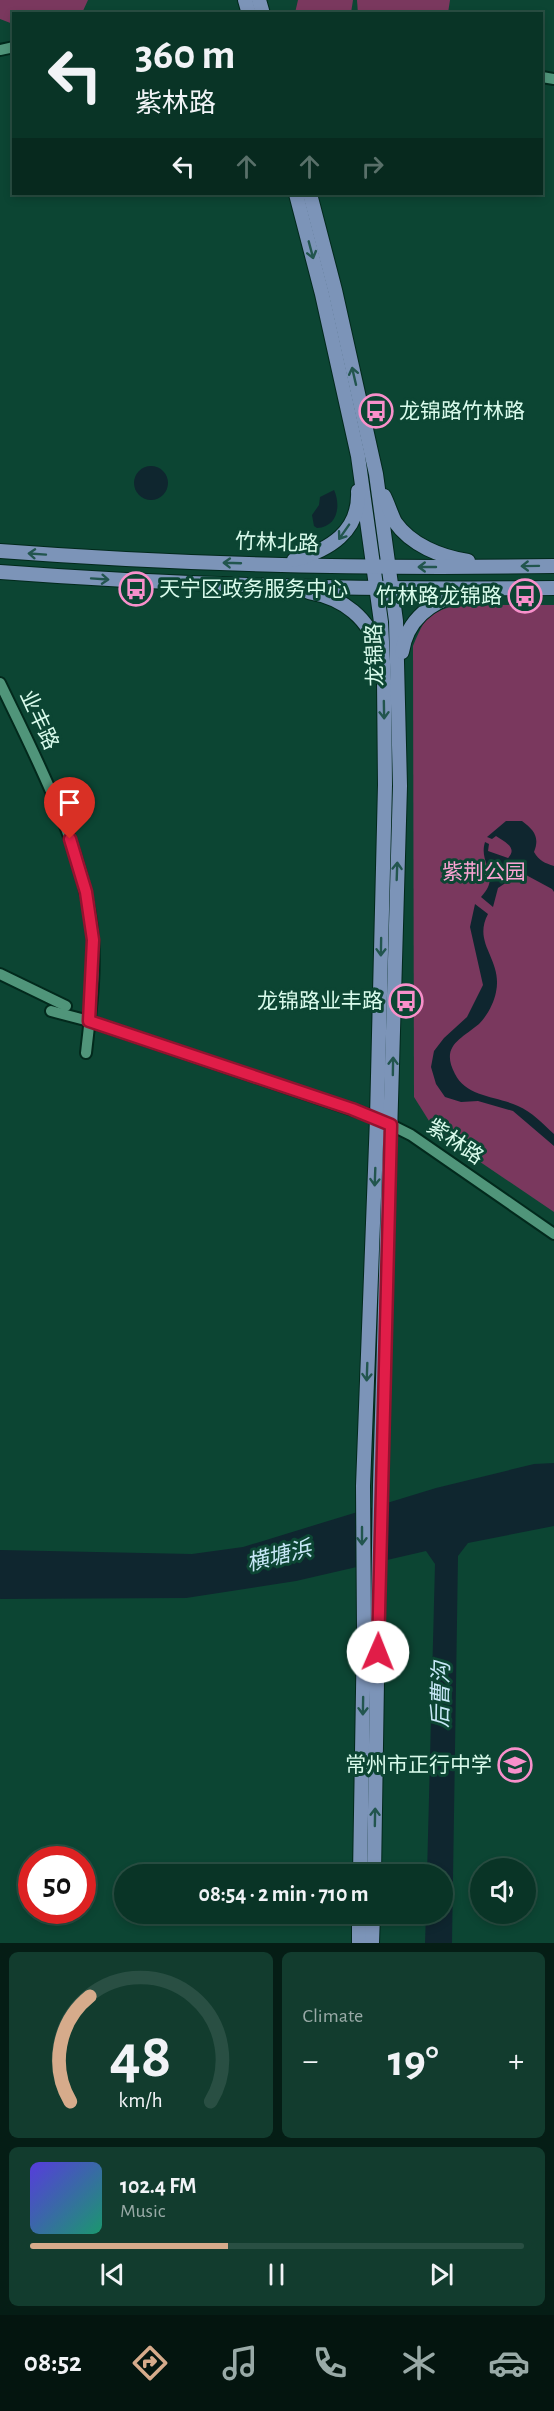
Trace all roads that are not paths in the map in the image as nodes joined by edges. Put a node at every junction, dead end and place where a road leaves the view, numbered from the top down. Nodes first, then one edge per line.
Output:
1 (296, 195) edge
2 (310, 195) edge
3 (357, 456) junction
4 (376, 474) junction
5 (0, 551) edge
6 (272, 564) junction
7 (554, 566) edge
8 (373, 567) junction
9 (390, 567) junction
10 (506, 567) junction
11 (0, 572) edge
12 (272, 585) junction
13 (554, 588) edge
14 (377, 589) junction
15 (392, 589) junction
16 (480, 589) junction
17 (384, 681) junction
18 (0, 682) edge
19 (397, 687) junction
20 (0, 974) edge
21 (66, 1006) dead end
22 (51, 1011) dead end
23 (89, 1021) junction
24 (86, 1053) dead end
25 (377, 1118) junction
26 (391, 1125) junction
27 (554, 1234) edge
28 (360, 1864) edge
29 (374, 1864) edge
30 (359, 1924) edge
31 (373, 1924) edge
32 (359, 1943) edge
33 (372, 1943) edge

1 -> 3 main road, 龙锦路
4 -> 2 main road, 龙锦路
3 -> 6 main road
3 - 8 main road, 龙锦路
4 - 9 main road, 龙锦路
4 - 10 main road
6 -> 5 main road, 竹林北路
6 - 8 main road, 竹林北路
7 -> 10 main road, 竹林北路
8 - 9 main road, 竹林北路
8 - 14 main road, 龙锦路
10 -> 9 main road, 竹林北路
9 - 15 main road, 龙锦路
11 -> 12 main road, 竹林北路
12 - 14 main road, 竹林北路
12 - 17 main road
13 - 16 main road, 竹林北路
14 - 15 main road, 竹林北路
14 - 17 main road, 龙锦路
15 - 16 main road, 竹林北路
15 - 19 main road, 龙锦路
16 - 19 main road
17 -> 25 main road, 龙锦路
18 - 23 street, 业丰路
26 -> 19 main road, 龙锦路
20 - 21 street
22 - 23 street, 紫林路
23 - 24 street, 业丰路
23 - 25 street, 紫林路
25 - 26 street, 紫林路
25 -> 28 main road, 龙锦路
26 - 27 street, 紫林路
29 -> 26 main road, 龙锦路
30 - 32 main road
31 - 33 main road

